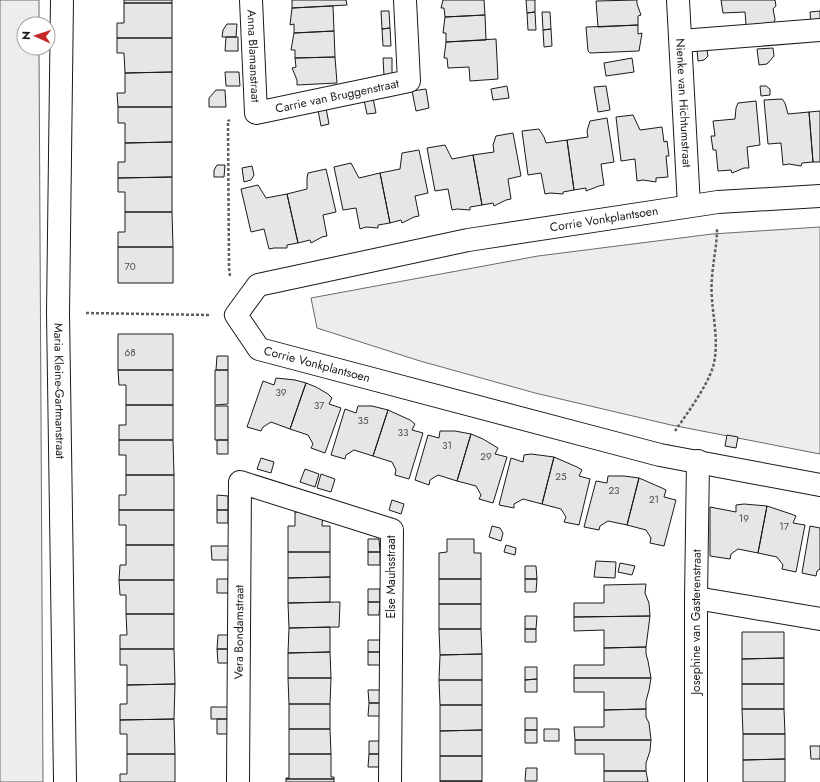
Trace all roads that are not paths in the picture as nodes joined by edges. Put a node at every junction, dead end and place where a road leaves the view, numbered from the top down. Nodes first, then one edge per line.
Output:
1 (62, 0) edge
2 (251, 0) edge
3 (405, 0) edge
4 (678, 0) edge
5 (820, 30) edge
6 (681, 41) junction
7 (256, 113) joint
8 (820, 196) edge
9 (689, 206) junction
10 (698, 461) junction
11 (240, 482) joint
12 (820, 484) edge
13 (696, 598) junction
14 (820, 619) edge
15 (65, 782) edge
16 (238, 782) edge
17 (390, 782) edge
18 (696, 782) edge

1 - 15 street, Maria Kleine-Gartmanstraat
2 - 7 street, Anna Blamanstraat
3 - 7 street, Carrie van Bruggenstraat
4 - 6 street, Nienke van Hichtumstraat
5 - 6 street
6 - 9 street, Nienke van Hichtumstraat
8 - 9 street, Corrie Vonkplantsoen
9 - 10 street, Corrie Vonkplantsoen
10 - 12 street, Corrie Vonkplantsoen
10 - 13 street, Josephine van Gasterenstraat
11 - 16 street, Vera Bondamstraat
11 - 17 street, Else Mauhsstraat
13 - 14 street
13 - 18 street, Josephine van Gasterenstraat

